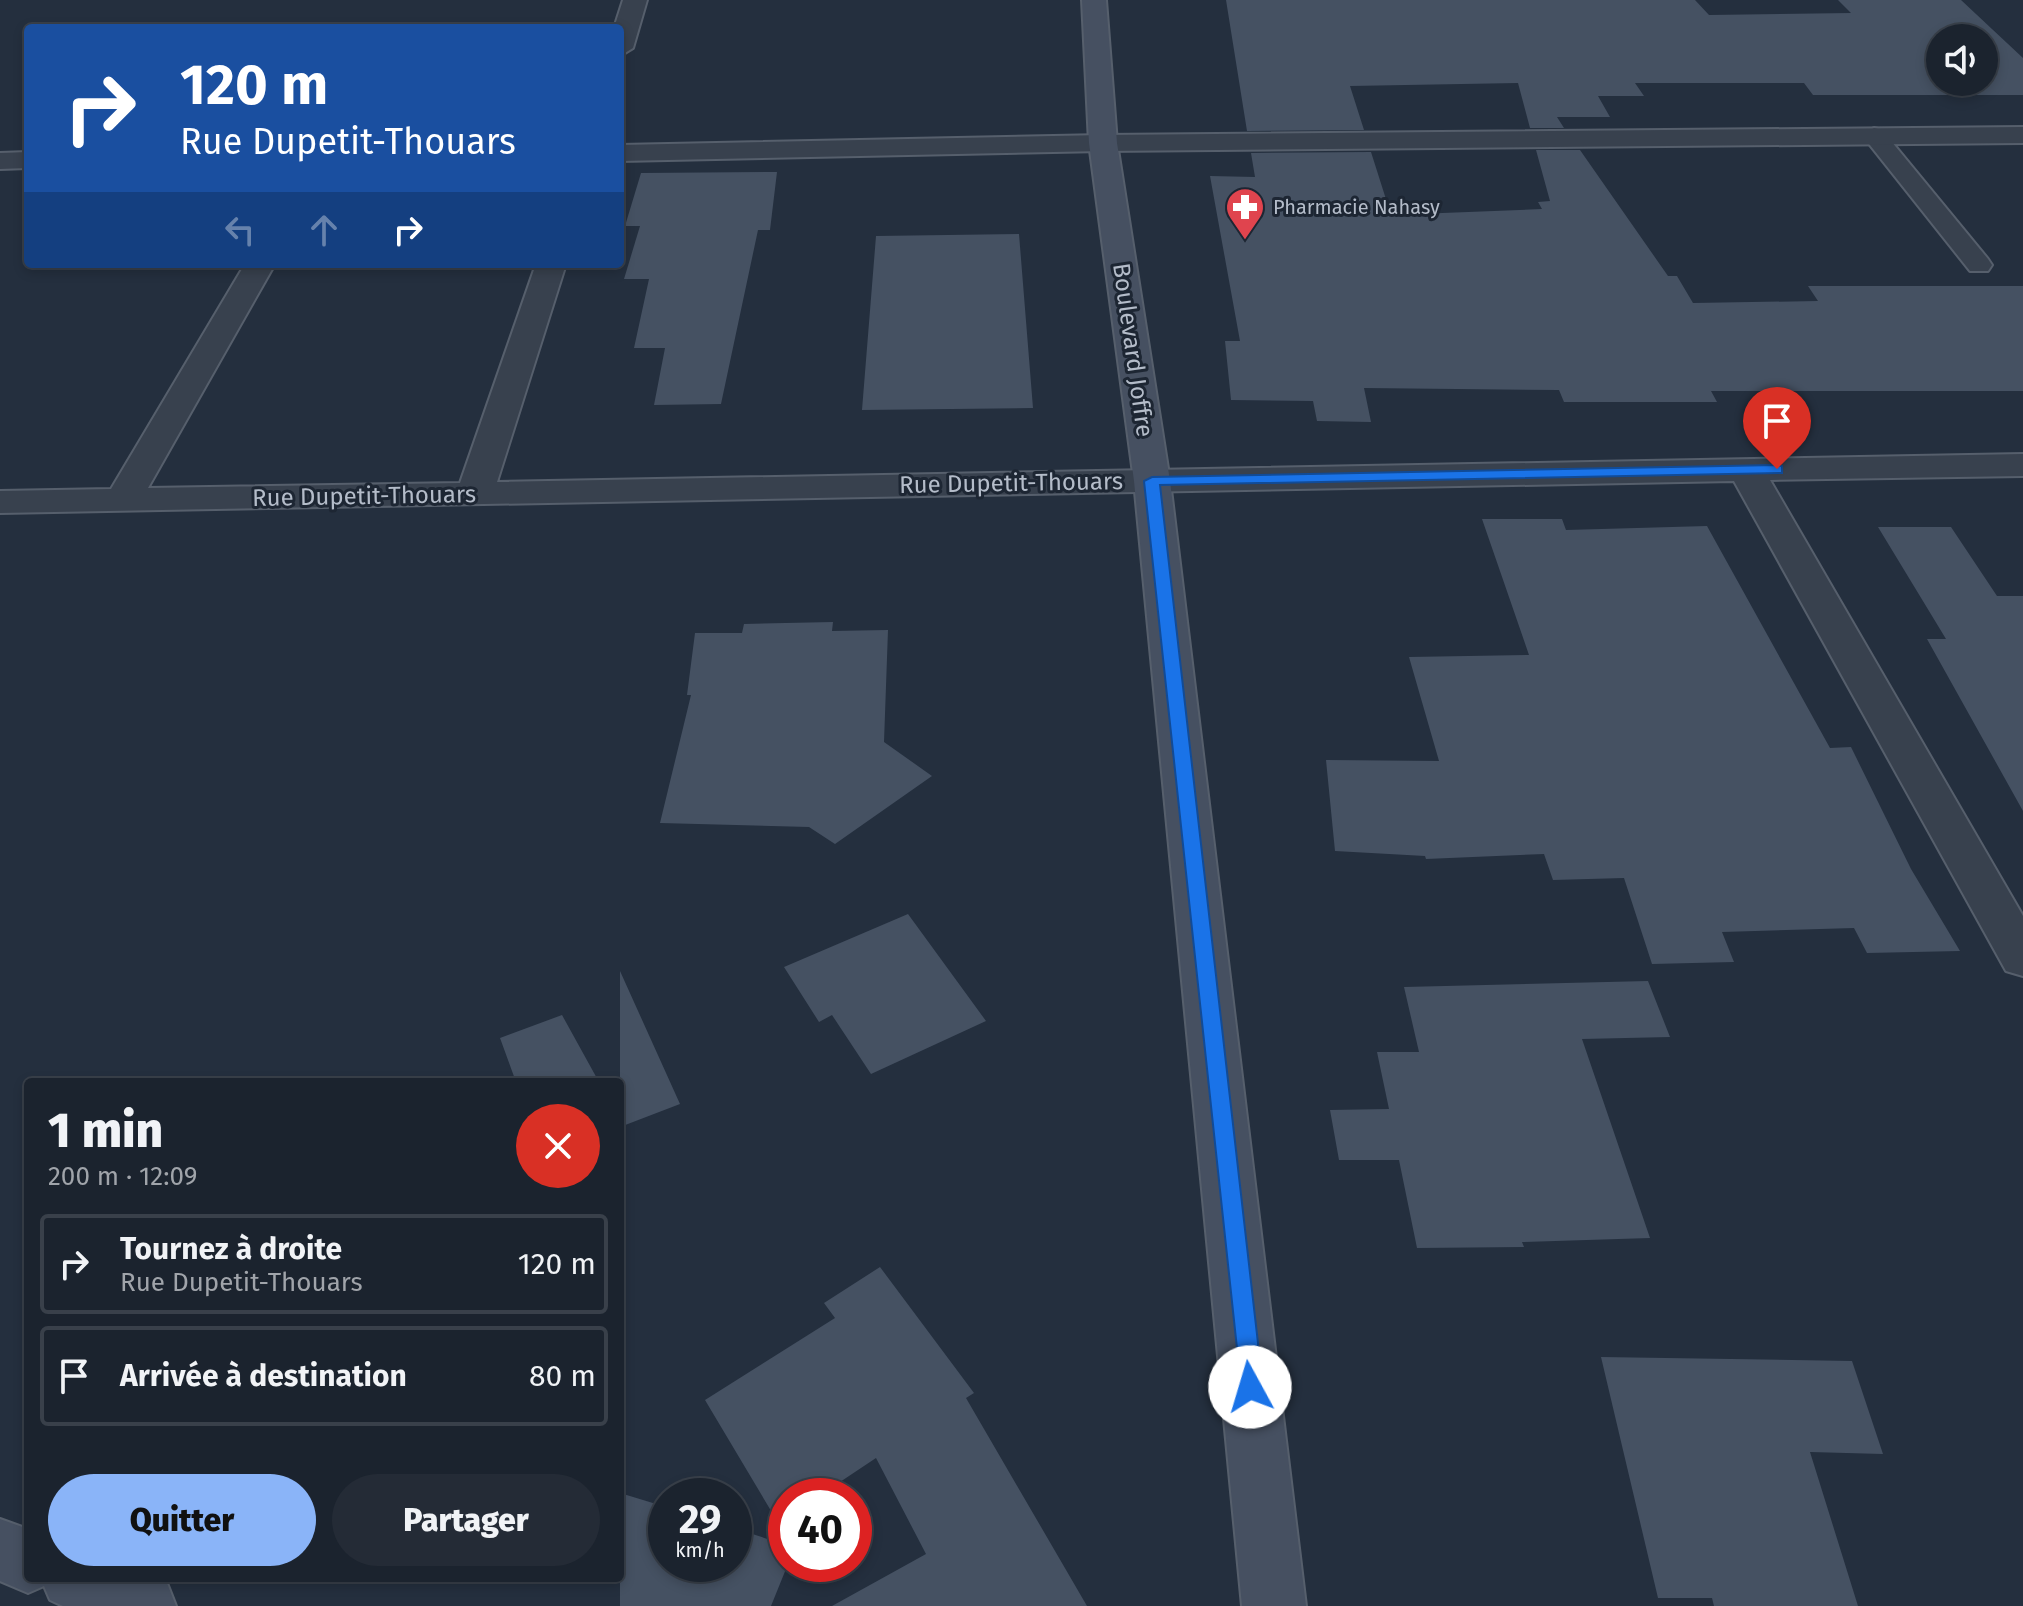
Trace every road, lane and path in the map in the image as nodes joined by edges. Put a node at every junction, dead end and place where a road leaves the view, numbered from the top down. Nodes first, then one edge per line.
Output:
1 (635, 0) edge
2 (1094, 0) edge
3 (624, 35) edge
4 (1874, 135) junction
5 (2023, 135) edge
6 (1103, 143) junction
7 (624, 153) edge
8 (24, 160) edge
9 (0, 161) edge
10 (1979, 265) dead end
11 (258, 268) edge
12 (550, 268) edge
13 (2023, 465) edge
14 (1746, 470) junction
15 (1152, 481) junction
16 (475, 493) junction
17 (123, 500) junction
18 (0, 502) edge
19 (2023, 958) edge
20 (0, 1550) edge
21 (24, 1559) edge
22 (82, 1582) edge
23 (144, 1606) edge
24 (1274, 1606) edge

1 - 3 street
2 - 6 street, Boulevard Joffre
4 - 5 street
4 - 6 street
4 - 10 lane
6 - 7 street
6 - 15 street, Boulevard Joffre
8 - 9 street
11 - 17 street
12 - 16 street
13 - 14 street, Rue Dupetit-Thouars
14 - 15 street, Rue Dupetit-Thouars
14 - 19 street
15 - 16 street, Rue Dupetit-Thouars
15 - 24 street, Boulevard Joffre
16 - 17 street, Rue Dupetit-Thouars
17 - 18 street, Rue Dupetit-Thouars
20 - 21 street
22 - 23 street

